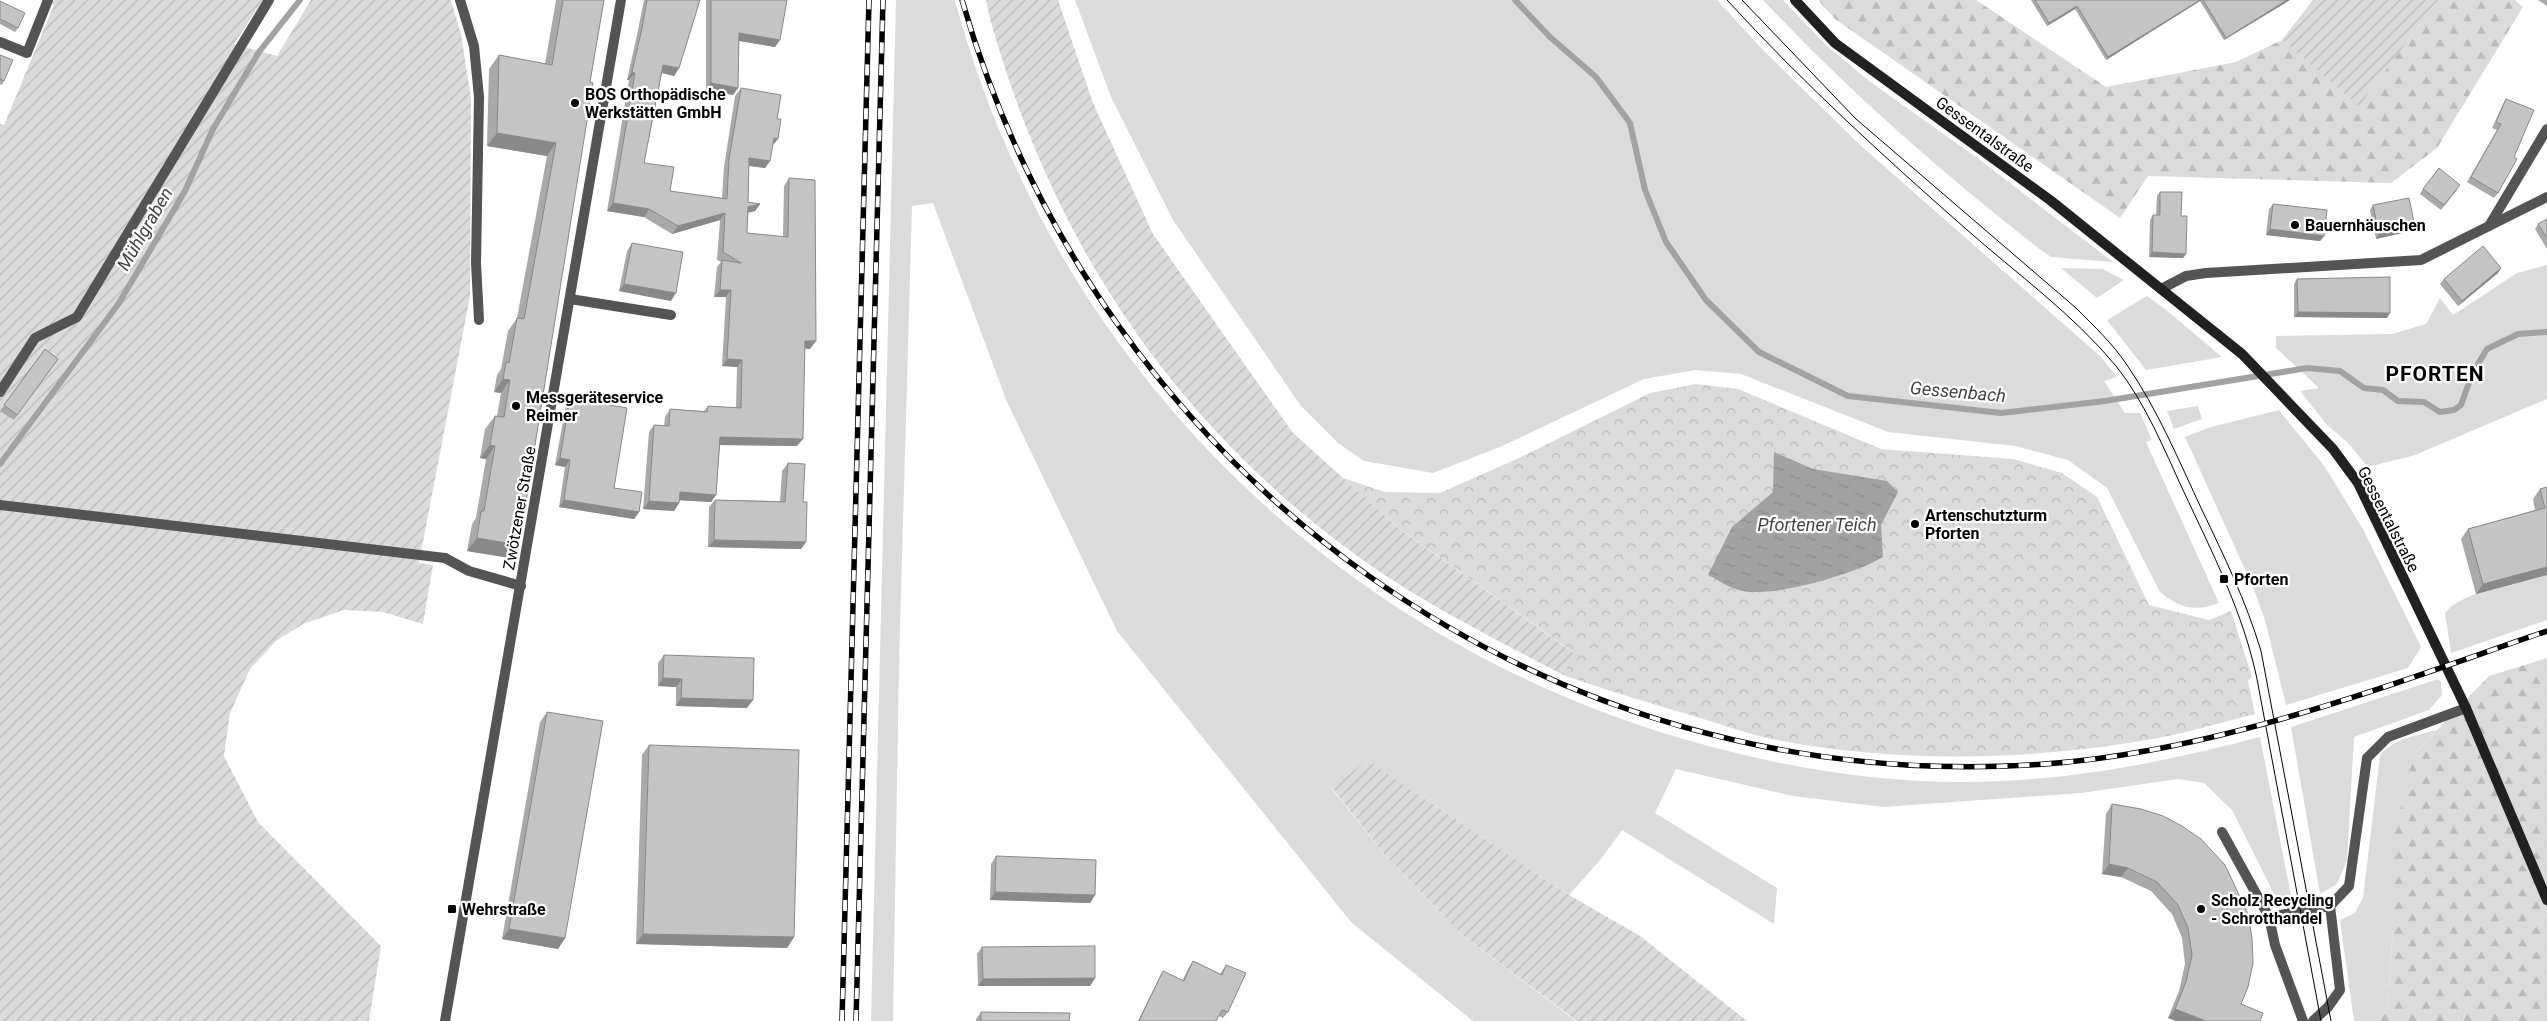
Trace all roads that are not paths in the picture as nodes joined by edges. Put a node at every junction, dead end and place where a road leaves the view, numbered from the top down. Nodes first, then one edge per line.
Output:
1 (48, 0) edge
2 (269, 0) edge
3 (460, 0) edge
4 (621, 0) edge
5 (1795, 0) edge
6 (0, 42) edge
7 (2547, 129) edge
8 (2547, 197) edge
9 (2488, 227) junction
10 (2161, 289) junction
11 (570, 299) junction
12 (672, 316) dead end
13 (478, 320) dead end
14 (0, 392) edge
15 (0, 505) edge
16 (521, 586) junction
17 (2466, 708) junction
18 (2222, 832) dead end
19 (2547, 900) edge
20 (2330, 906) junction
21 (2269, 917) junction
22 (445, 1021) edge
23 (2303, 1021) edge
24 (2313, 1021) edge

1 - 6 street
2 - 14 street
3 - 13 street
4 - 11 street, Zwötzener Straße
5 - 10 main road, Gessentalstraße
7 - 9 street
8 - 9 street
9 - 10 street
10 - 17 main road, Gessentalstraße
11 - 12 street
11 - 16 street, Zwötzener Straße
15 - 16 street
16 - 22 street, Zwötzener Straße
17 - 19 main road, Gessentalstraße
17 - 20 street
18 - 21 street
20 - 21 street
20 - 24 street
21 - 23 street

